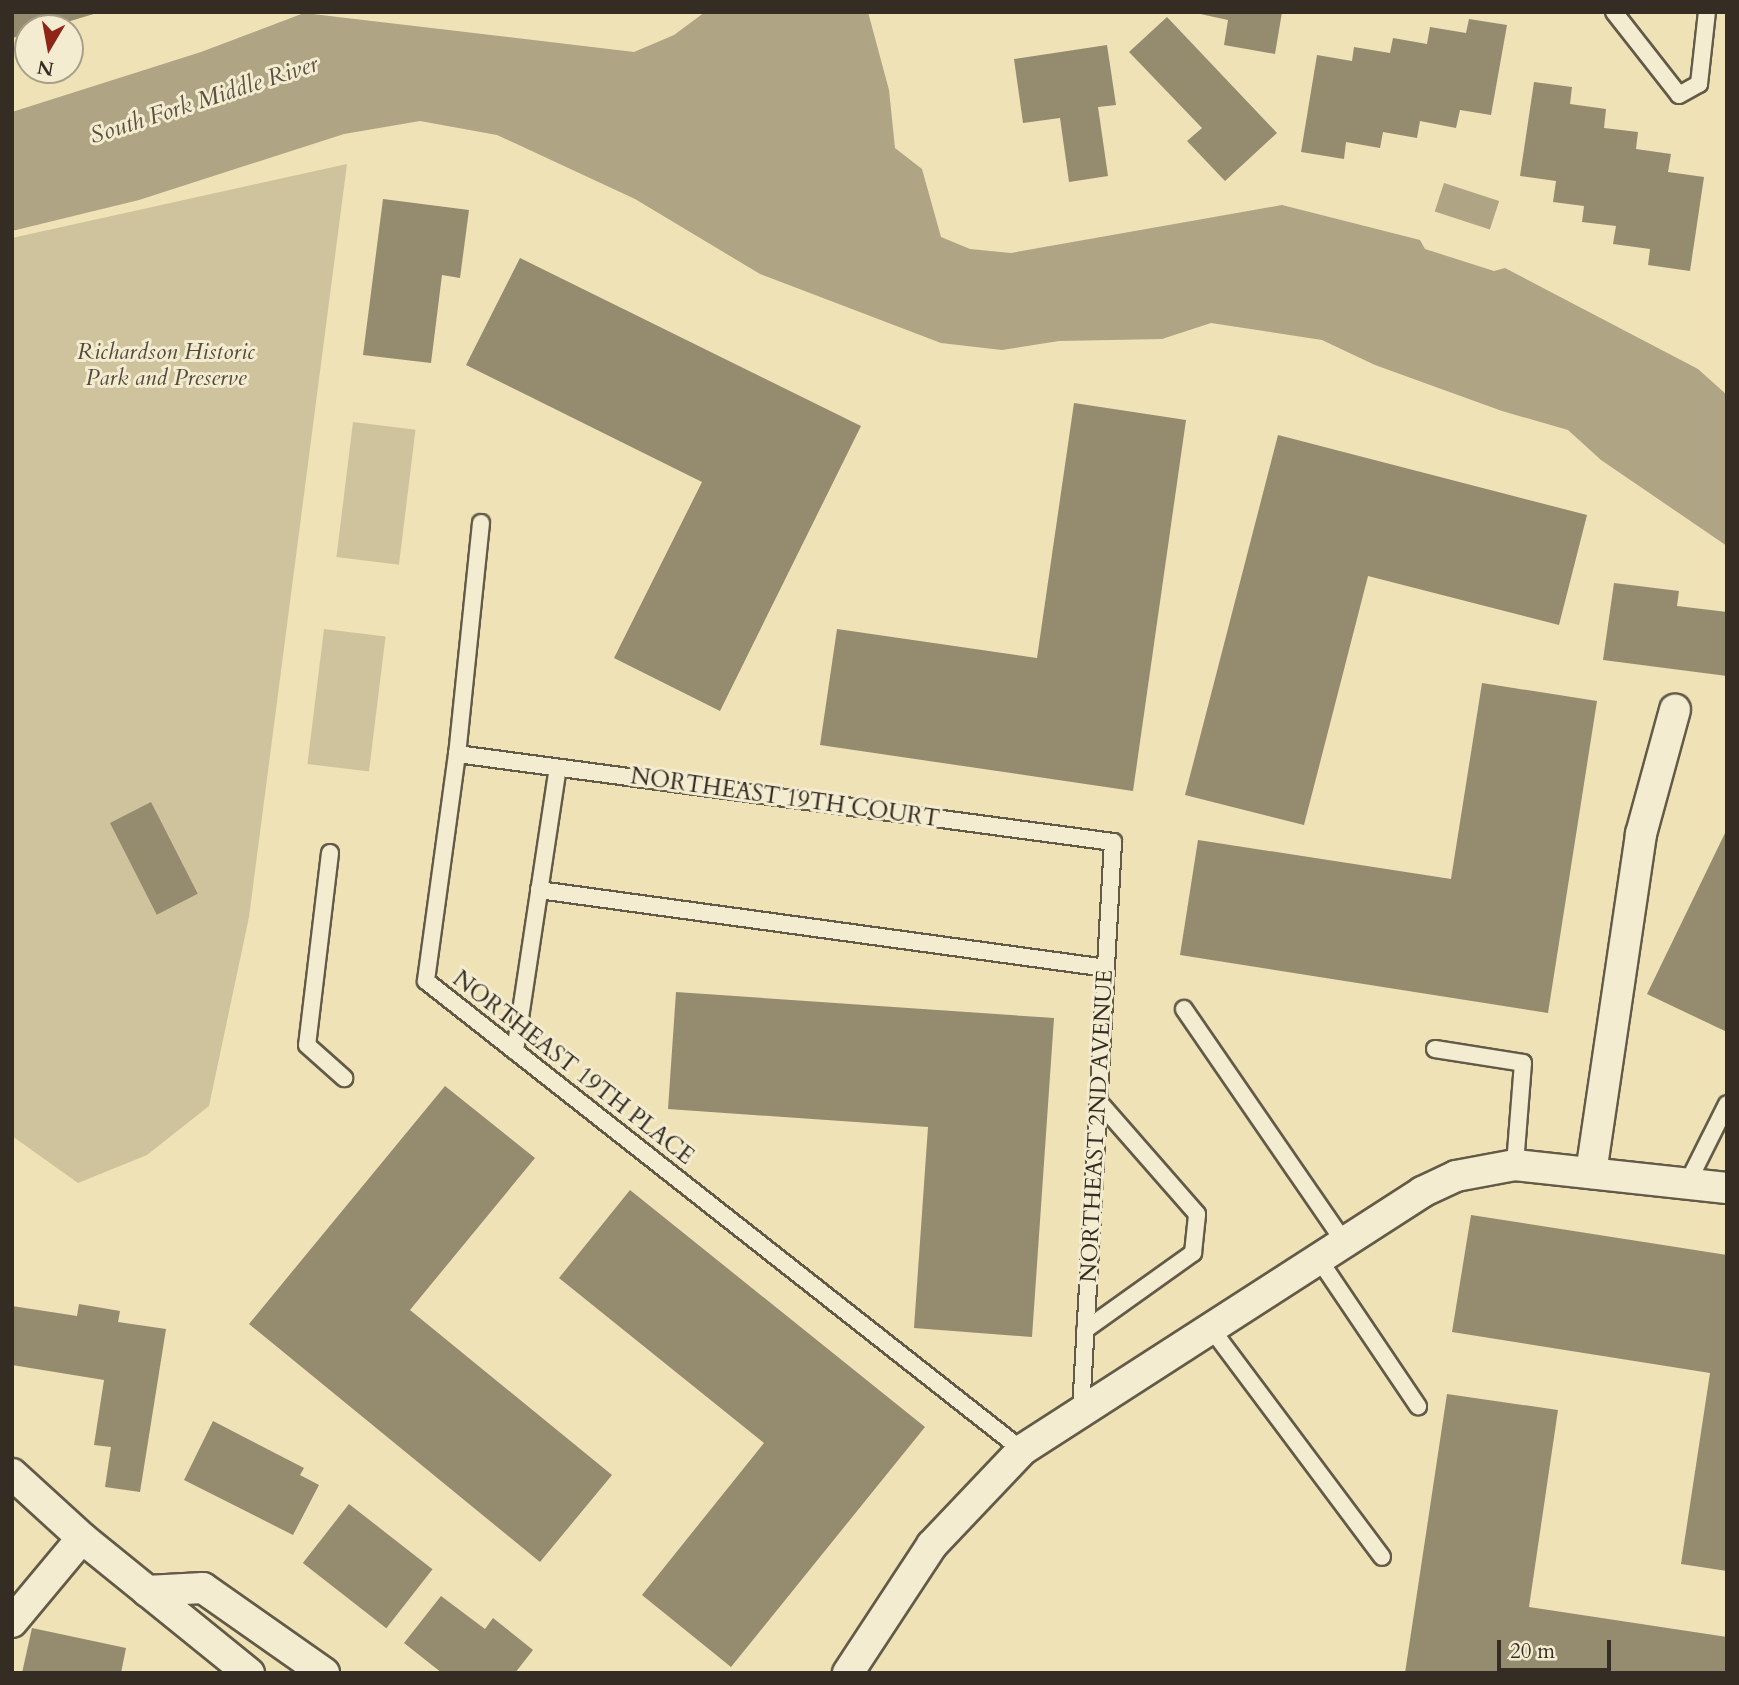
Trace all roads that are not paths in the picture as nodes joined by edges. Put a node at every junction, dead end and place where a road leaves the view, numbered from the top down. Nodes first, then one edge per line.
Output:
1 (1614, 12) edge
2 (1707, 12) edge
3 (481, 523) dead end
4 (1675, 710) dead end
5 (457, 754) junction
6 (558, 768) junction
7 (1114, 842) joint
8 (330, 853) dead end
9 (539, 890) junction
10 (1106, 968) junction
11 (1184, 1009) dead end
12 (1435, 1049) dead end
13 (515, 1051) junction
14 (344, 1078) dead end
15 (1099, 1102) junction
16 (1727, 1104) edge
17 (1516, 1165) junction
18 (1591, 1173) junction
19 (1687, 1184) junction
20 (1727, 1188) edge
21 (1344, 1242) junction
22 (1318, 1258) junction
23 (1210, 1327) junction
24 (1085, 1330) junction
25 (1418, 1406) dead end
26 (1081, 1410) junction
27 (1023, 1450) junction
28 (12, 1474) edge
29 (82, 1538) junction
30 (1382, 1557) dead end
31 (147, 1591) junction
32 (12, 1622) edge
33 (248, 1673) edge
34 (324, 1673) edge
35 (848, 1673) edge

1 - 2 lane
3 - 5 lane, NORTHEAST 19TH PLACE
4 - 18 street
5 - 6 lane, NORTHEAST 19TH COURT
5 - 13 lane, NORTHEAST 19TH PLACE
6 - 7 lane, NORTHEAST 19TH COURT
6 - 9 lane
7 - 10 lane, NORTHEAST 2ND AVENUE
8 - 14 lane
9 - 10 lane
9 - 13 lane
10 - 15 lane, NORTHEAST 2ND AVENUE
11 - 21 lane
12 - 17 lane
13 - 27 lane, NORTHEAST 19TH PLACE
15 - 24 lane, NORTHEAST 2ND AVENUE
15 - 24 lane
16 - 19 lane
17 - 18 street
17 - 21 street
18 - 19 street
19 - 20 street
21 - 22 street
22 - 23 street
22 - 25 lane
23 - 26 street
23 - 30 lane
24 - 26 lane, NORTHEAST 2ND AVENUE
26 - 27 street
27 - 35 street
28 - 29 street
29 - 31 street
29 - 32 street
31 - 33 street
31 - 34 street

